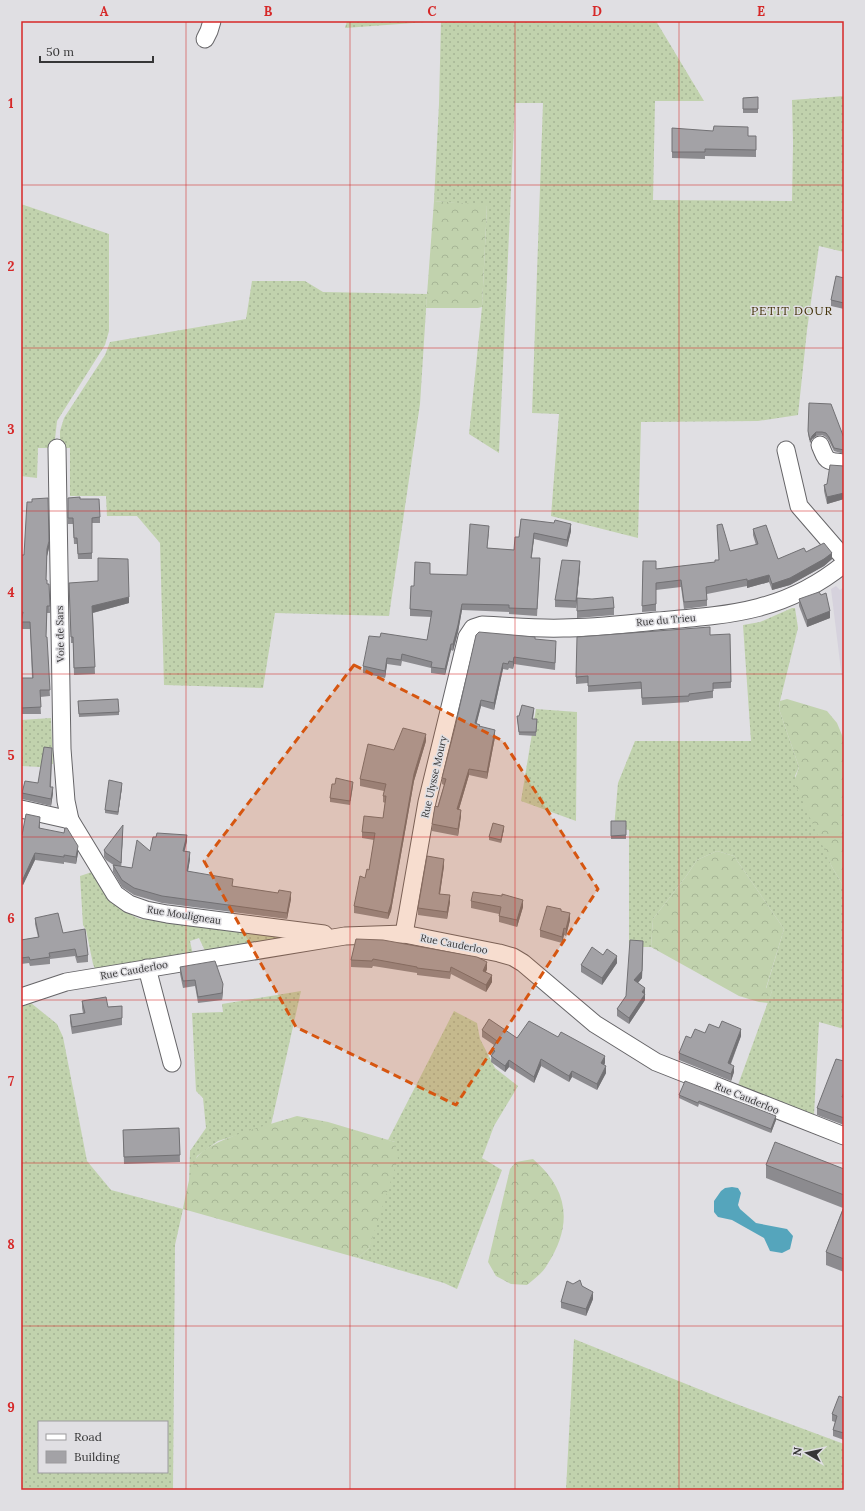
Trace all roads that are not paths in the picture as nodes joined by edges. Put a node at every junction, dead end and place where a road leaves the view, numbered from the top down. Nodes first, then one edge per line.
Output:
1 (212, 21) edge
2 (205, 39) dead end
3 (820, 445) dead end
4 (57, 448) dead end
5 (786, 450) dead end
6 (844, 463) edge
7 (844, 558) edge
8 (844, 564) edge
9 (477, 626) joint
10 (21, 809) edge
11 (70, 820) junction
12 (404, 934) junction
13 (344, 936) junction
14 (147, 968) junction
15 (21, 997) edge
16 (172, 1063) dead end
17 (844, 1136) edge

1 - 2 street
3 - 6 street
4 - 11 street, Voie de Sars
5 - 7 street
8 - 9 street, Rue du Trieu
9 - 12 street, Rue Ulysse Moury
10 - 11 street
11 - 13 street, Rue Mouligneau
12 - 13 street, Rue Cauderloo
12 - 17 street, Rue Cauderloo
13 - 14 street, Rue Cauderloo
14 - 15 street, Rue Cauderloo
14 - 16 street

